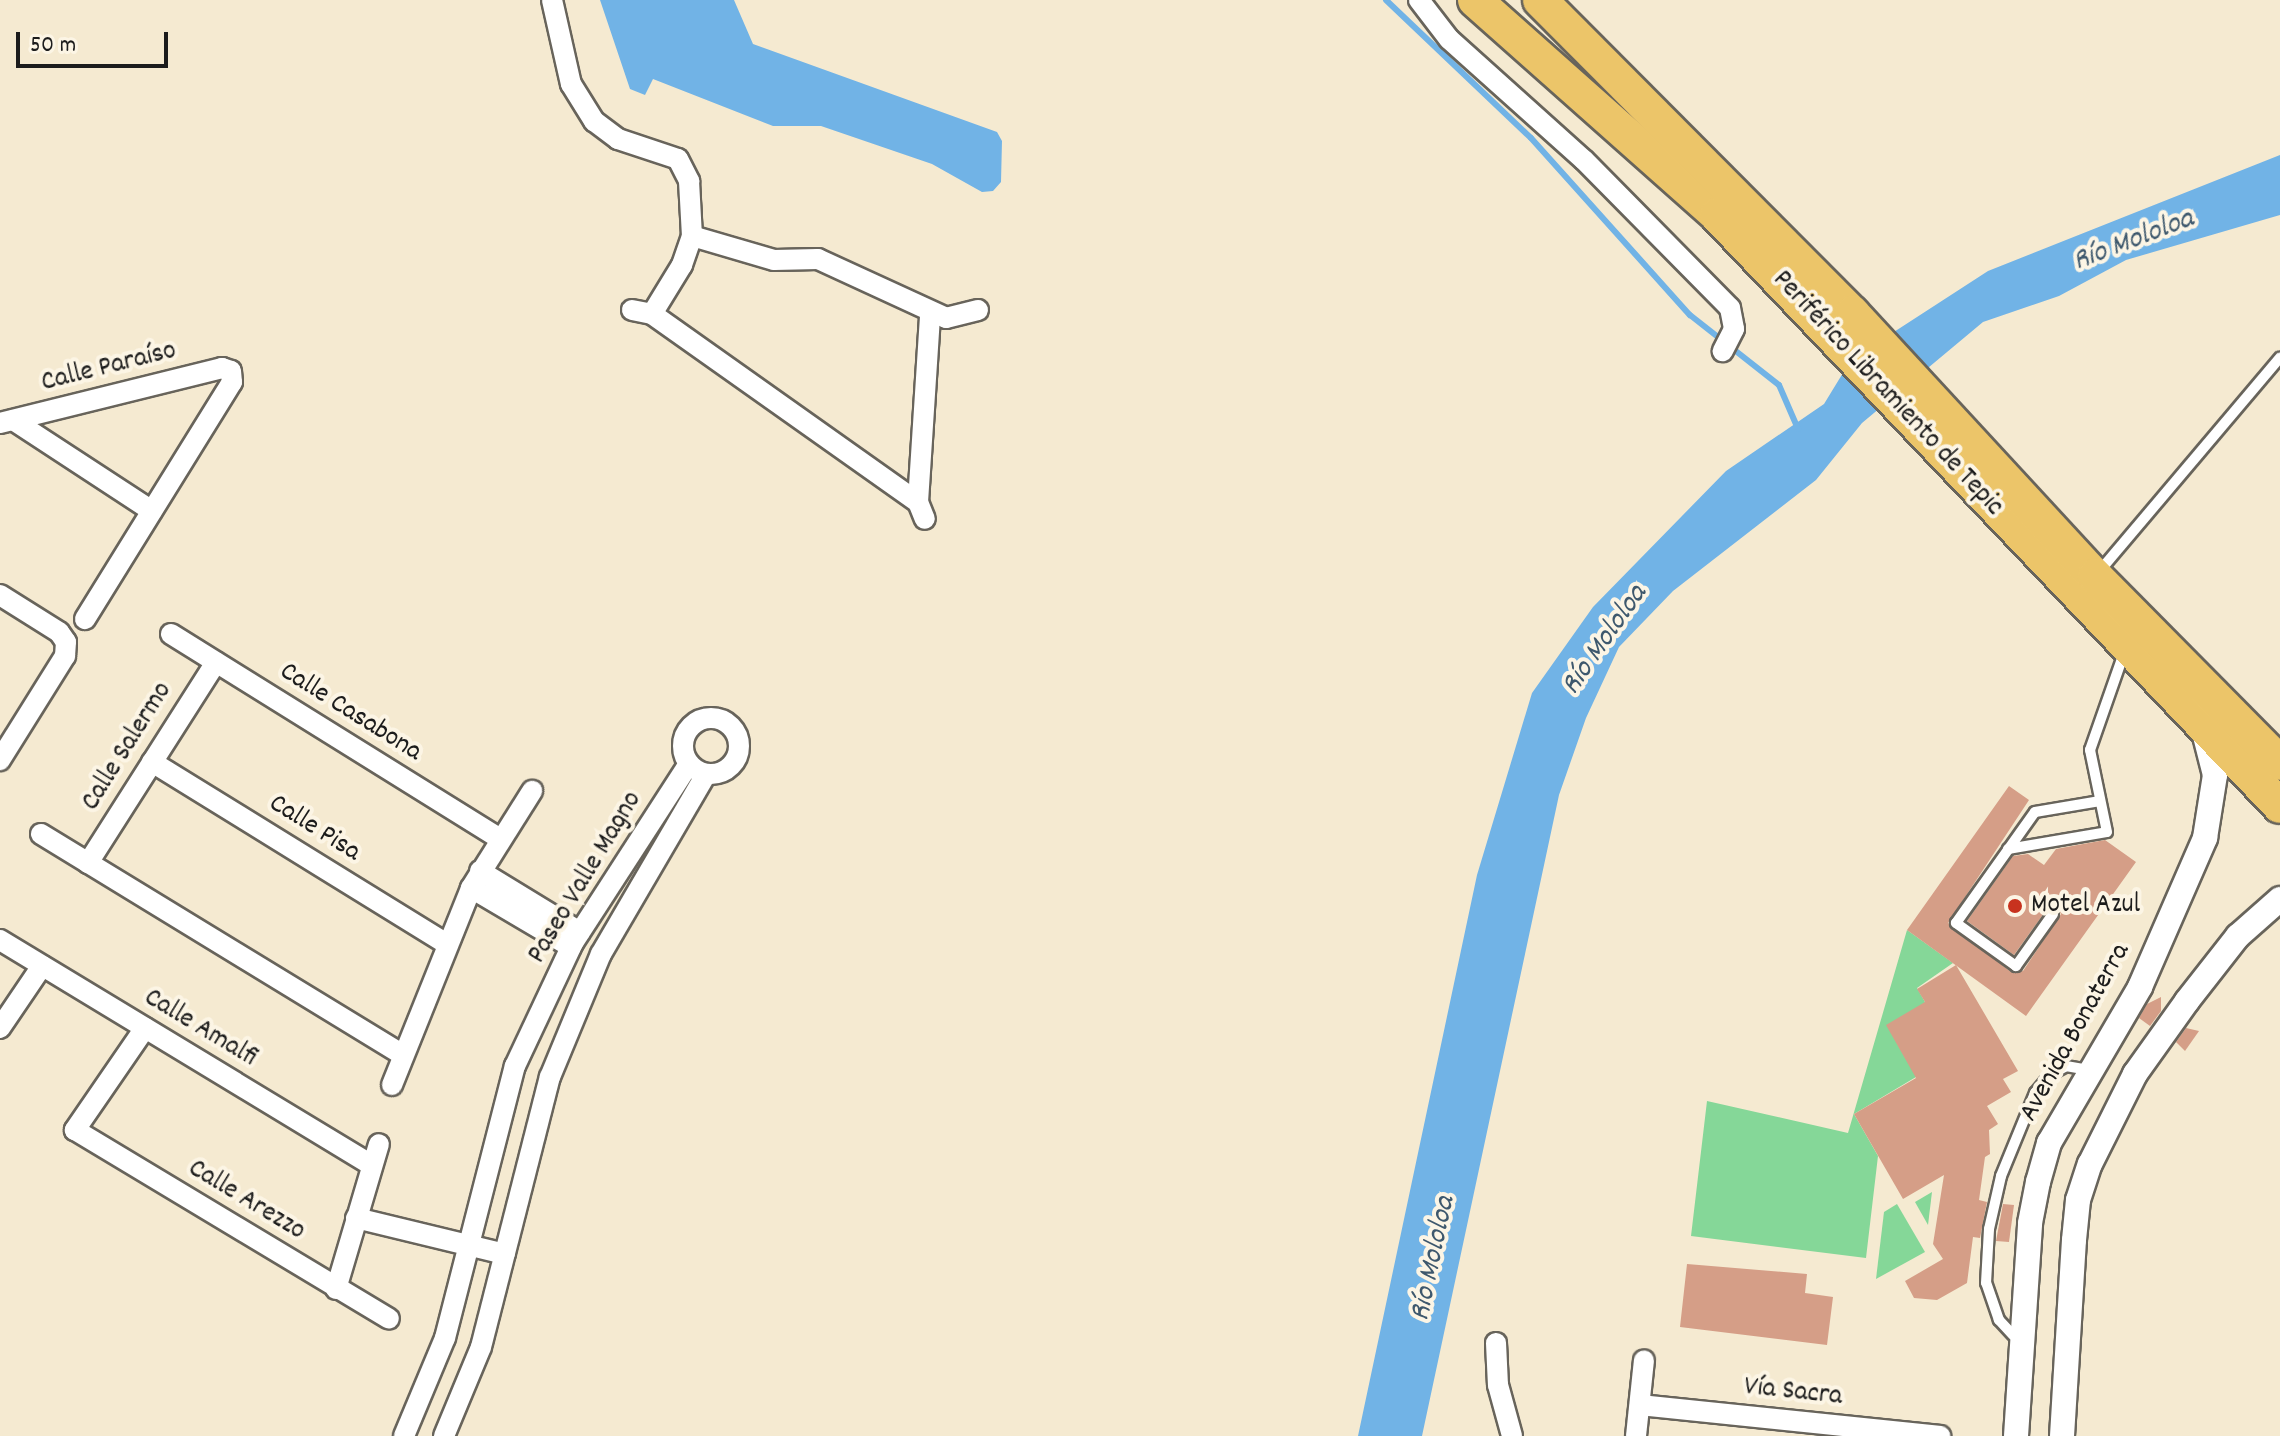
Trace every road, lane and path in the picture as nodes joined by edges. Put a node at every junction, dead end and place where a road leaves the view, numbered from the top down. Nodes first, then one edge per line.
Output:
1 (552, 0) edge
2 (1419, 0) edge
3 (1475, 0) edge
4 (1540, 0) edge
5 (692, 236) junction
6 (978, 310) dead end
7 (930, 314) junction
8 (1842, 322) junction
9 (1726, 345) dead end
10 (2280, 358) edge
11 (1918, 402) junction
12 (6, 422) edge
13 (152, 511) junction
14 (2095, 576) junction
15 (0, 595) edge
16 (85, 619) dead end
17 (171, 634) dead end
18 (2126, 648) junction
19 (216, 662) junction
20 (2199, 719) junction
21 (0, 760) edge
22 (152, 762) junction
23 (2280, 763) edge
24 (532, 791) dead end
25 (2100, 801) junction
26 (2280, 806) edge
27 (41, 834) dead end
28 (500, 839) junction
29 (2008, 849) junction
30 (88, 863) junction
31 (476, 879) junction
32 (2280, 899) edge
33 (2053, 914) dead end
34 (0, 940) edge
35 (576, 940) junction
36 (447, 944) junction
37 (42, 966) junction
38 (0, 1028) edge
39 (145, 1028) junction
40 (401, 1054) junction
41 (2096, 1060) junction
42 (2135, 1074) junction
43 (392, 1085) dead end
44 (379, 1144) dead end
45 (372, 1165) junction
46 (356, 1218) junction
47 (469, 1245) junction
48 (505, 1254) junction
49 (336, 1289) junction
50 (389, 1319) dead end
51 (2013, 1335) dead end
52 (1496, 1343) dead end
53 (1644, 1360) dead end
54 (1640, 1405) junction
55 (1927, 1435) edge
56 (404, 1436) edge
57 (444, 1436) edge
58 (1512, 1436) edge
59 (1636, 1436) edge
60 (2016, 1436) edge
61 (2062, 1436) edge

1 - 5 street
2 - 9 street
3 - 8 highway, Periférico Libramiento de Tepic
4 - 8 highway, Periférico Libramiento de Tepic
5 - 7 street
5 - 7 street
6 - 7 street
8 - 11 highway, Periférico Libramiento de Tepic
10 - 14 lane
11 - 14 highway, Periférico Libramiento de Tepic
11 - 18 highway, Periférico Libramiento de Tepic
12 - 13 street
12 - 13 street, Calle Paraíso
13 - 16 street
14 - 23 highway, Periférico Libramiento de Tepic
15 - 21 street
17 - 19 street, Calle Casabona
18 - 20 highway, Periférico Libramiento de Tepic
18 - 25 lane
19 - 22 street, Calle Salermo
19 - 28 street, Calle Casabona
20 - 26 highway, Periférico Libramiento de Tepic
20 - 41 street, Avenida Bonaterra
22 - 30 street, Calle Salermo
22 - 36 street, Calle Pisa
24 - 28 street
25 - 29 lane
25 - 29 lane
27 - 30 street
28 - 31 street
29 - 33 lane
30 - 40 street
31 - 35 street
31 - 36 street
32 - 42 street
34 - 37 street, Calle Amalfi
35 - 47 street, Paseo Valle Magno
35 - 48 street, Paseo Valle Magno
36 - 40 street
37 - 38 street
37 - 39 street, Calle Amalfi
39 - 45 street, Calle Amalfi
39 - 49 street, Calle Arezzo
40 - 43 street
41 - 42 street
41 - 51 lane
41 - 60 street, Avenida Bonaterra
42 - 61 street
44 - 45 street
45 - 46 street
46 - 47 street
46 - 49 street
47 - 48 street
47 - 56 street, Paseo Valle Magno
48 - 57 street, Paseo Valle Magno
49 - 50 street, Calle Arezzo
52 - 58 street
53 - 54 street
54 - 55 street, Vía Sacra
54 - 59 street

